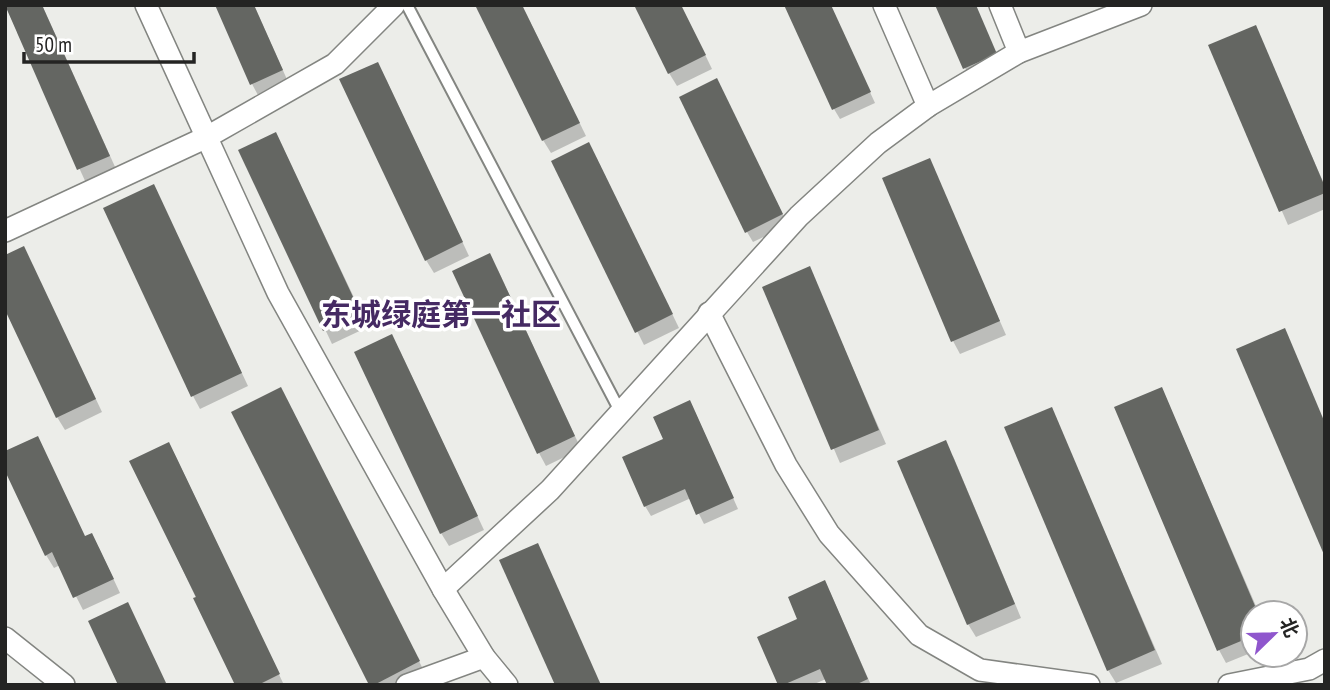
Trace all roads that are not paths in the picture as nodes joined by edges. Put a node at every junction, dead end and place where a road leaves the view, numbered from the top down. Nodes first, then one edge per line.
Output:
1 (146, 5) edge
2 (394, 5) edge
3 (407, 5) edge
4 (884, 5) edge
5 (1000, 5) edge
6 (1142, 5) edge
7 (1108, 11) edge
8 (1019, 52) junction
9 (928, 106) junction
10 (207, 137) junction
11 (5, 231) edge
12 (709, 313) junction
13 (621, 413) junction
14 (443, 589) junction
15 (5, 638) edge
16 (485, 657) junction
17 (1325, 660) edge
18 (64, 685) edge
19 (407, 685) edge
20 (507, 685) edge
21 (1089, 685) edge
22 (1229, 685) edge

1 - 10 street
2 - 10 street
3 - 13 lane
4 - 9 street
5 - 8 street
6 - 7 street
7 - 8 street
8 - 9 street
9 - 12 street
10 - 11 street
10 - 14 street
12 - 13 street
12 - 21 street
13 - 14 street
14 - 16 street
15 - 18 street
16 - 19 street
16 - 20 street
17 - 22 street

